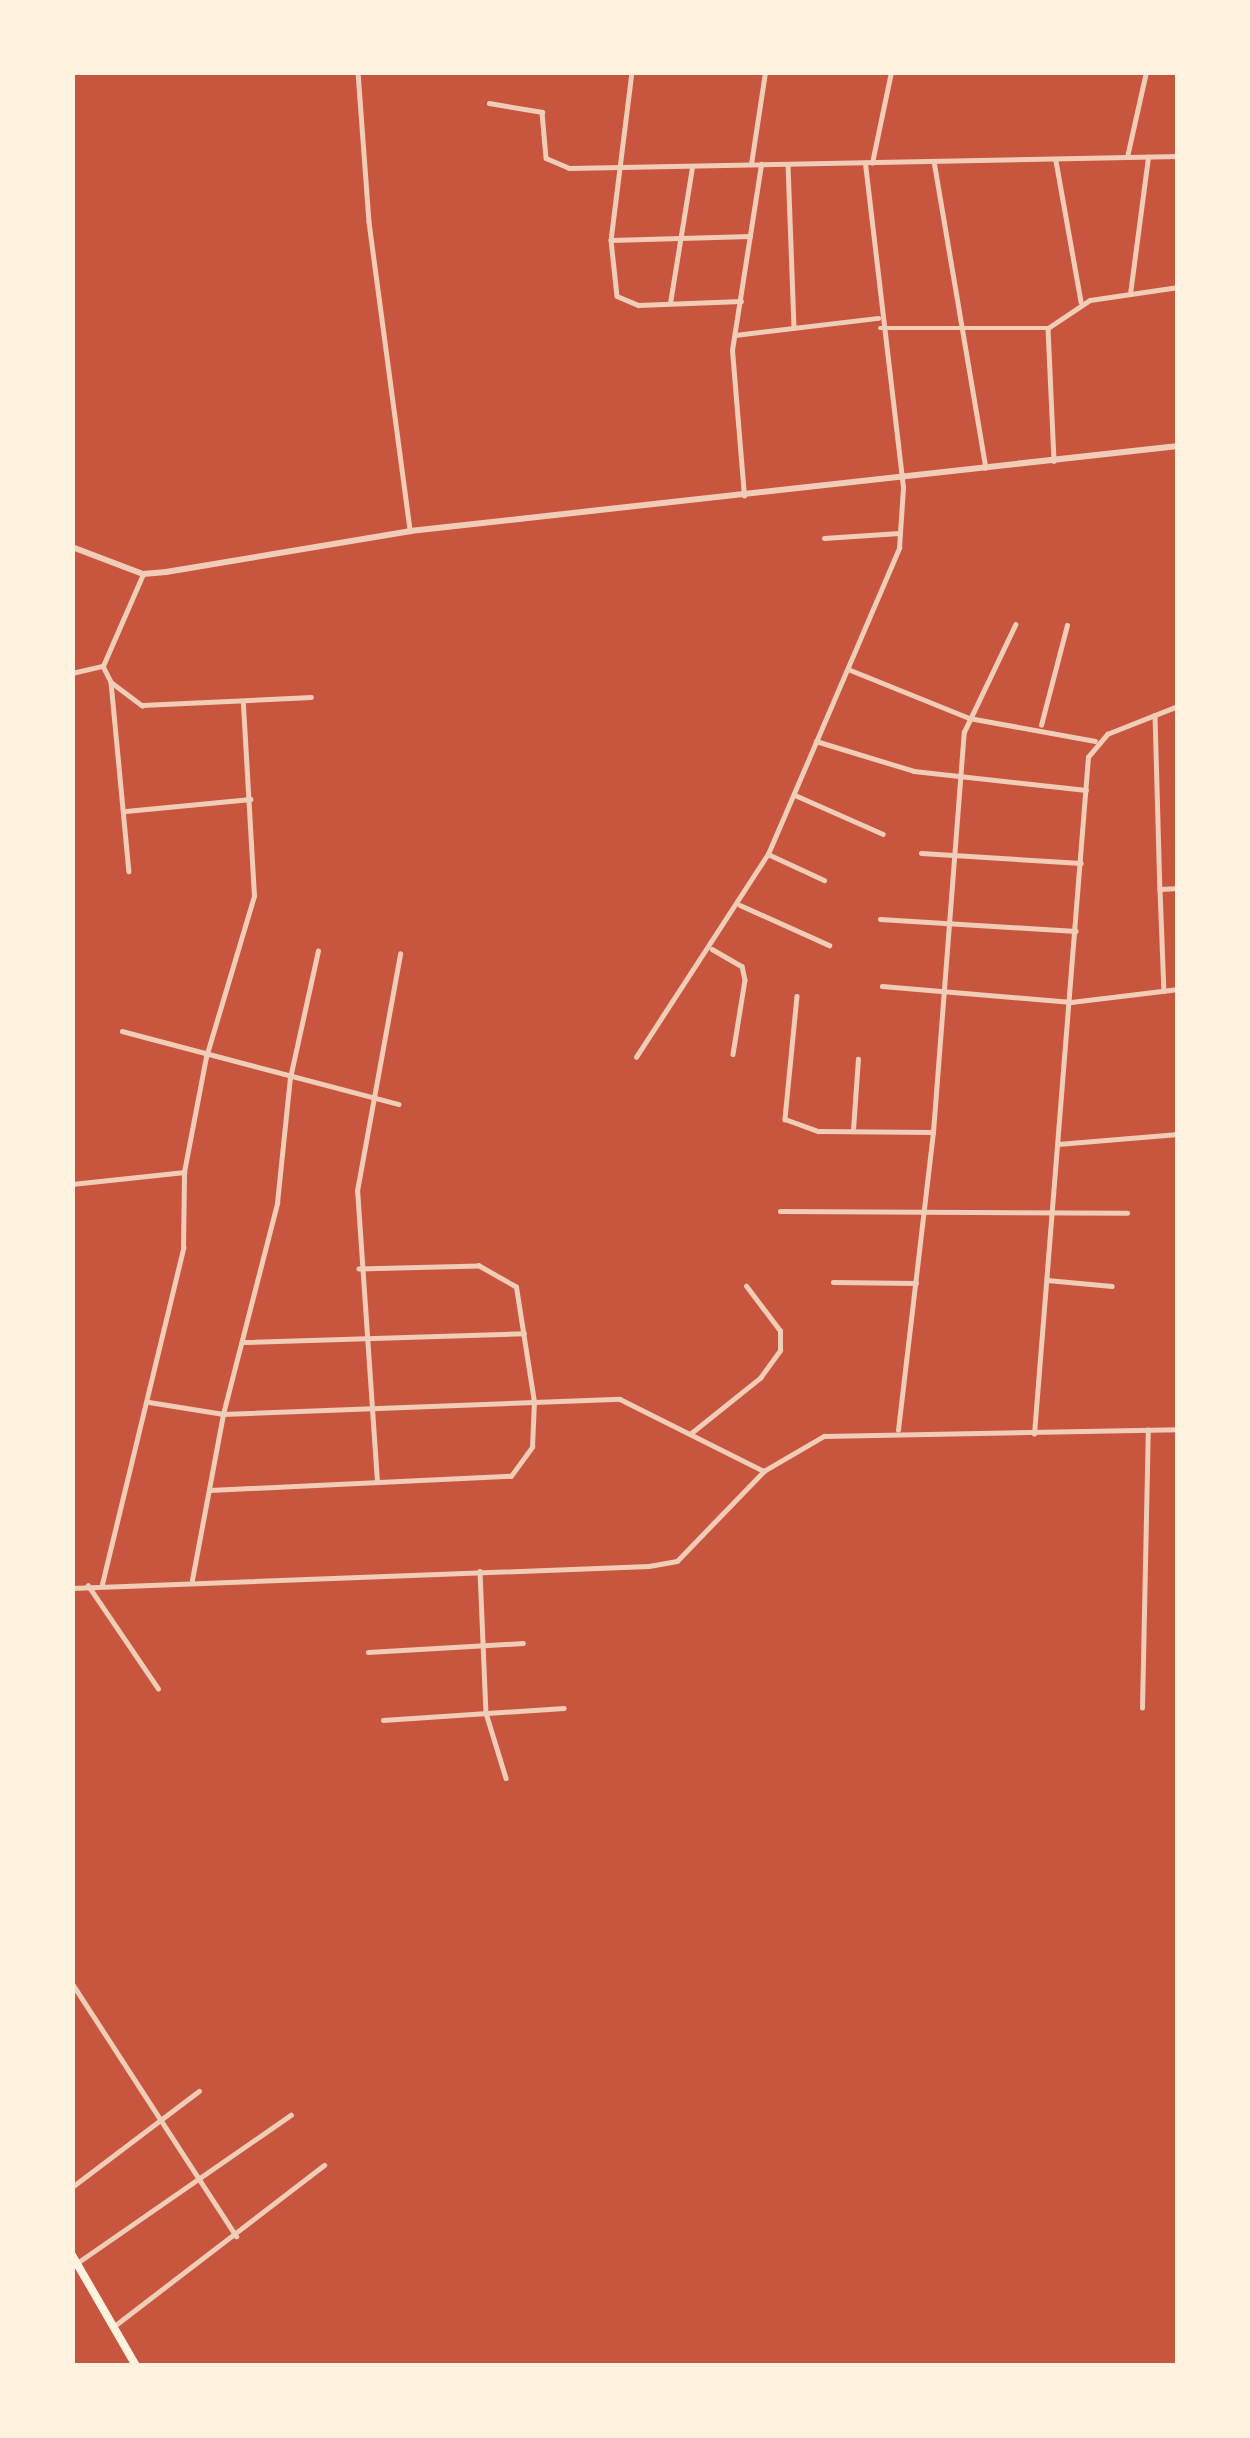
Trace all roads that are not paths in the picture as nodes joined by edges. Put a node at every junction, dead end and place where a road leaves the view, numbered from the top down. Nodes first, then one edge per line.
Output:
1 (358, 72) edge
2 (632, 72) edge
3 (765, 72) edge
4 (891, 72) edge
5 (1146, 72) edge
6 (489, 103) dead end
7 (1178, 156) edge
8 (1148, 157) junction
9 (1126, 158) junction
10 (934, 161) junction
11 (1056, 161) junction
12 (868, 163) junction
13 (751, 164) junction
14 (761, 164) junction
15 (788, 164) junction
16 (692, 165) junction
17 (621, 166) junction
18 (751, 236) junction
19 (681, 237) junction
20 (611, 240) junction
21 (1178, 286) edge
22 (1130, 294) junction
23 (741, 302) junction
24 (670, 303) junction
25 (1082, 303) junction
26 (880, 318) junction
27 (960, 325) junction
28 (794, 328) junction
29 (880, 328) junction
30 (1048, 328) junction
31 (735, 335) junction
32 (1178, 446) edge
33 (1054, 460) junction
34 (986, 468) junction
35 (901, 479) junction
36 (744, 496) junction
37 (410, 531) junction
38 (898, 532) junction
39 (824, 538) dead end
40 (72, 547) edge
41 (143, 574) junction
42 (1015, 625) dead end
43 (1067, 625) dead end
44 (104, 666) junction
45 (848, 669) junction
46 (72, 673) edge
47 (111, 682) junction
48 (311, 697) dead end
49 (243, 703) junction
50 (1178, 706) edge
51 (1155, 715) junction
52 (969, 718) junction
53 (1041, 725) junction
54 (816, 741) junction
55 (1096, 741) junction
56 (962, 778) junction
57 (1086, 790) junction
58 (795, 795) junction
59 (250, 799) junction
60 (126, 811) junction
61 (883, 834) dead end
62 (767, 854) junction
63 (921, 854) dead end
64 (954, 855) junction
65 (1081, 863) junction
66 (129, 871) dead end
67 (824, 880) dead end
68 (1178, 888) edge
69 (1160, 889) junction
70 (740, 905) junction
71 (880, 919) dead end
72 (949, 923) junction
73 (1076, 932) junction
74 (829, 945) dead end
75 (712, 949) junction
76 (318, 950) dead end
77 (400, 955) dead end
78 (882, 986) dead end
79 (1178, 989) edge
80 (1164, 991) junction
81 (943, 994) junction
82 (797, 996) dead end
83 (1071, 1002) junction
84 (122, 1031) dead end
85 (734, 1054) dead end
86 (206, 1057) junction
87 (636, 1057) dead end
88 (858, 1059) dead end
89 (290, 1078) junction
90 (374, 1099) junction
91 (399, 1104) dead end
92 (853, 1130) junction
93 (933, 1132) junction
94 (1178, 1134) edge
95 (1058, 1144) junction
96 (184, 1172) junction
97 (72, 1184) edge
98 (780, 1211) dead end
99 (924, 1212) junction
100 (1127, 1213) dead end
101 (1052, 1214) junction
102 (359, 1269) junction
103 (1046, 1280) junction
104 (832, 1282) dead end
105 (916, 1283) junction
106 (746, 1286) dead end
107 (1112, 1286) dead end
108 (524, 1333) junction
109 (244, 1342) junction
110 (368, 1343) junction
111 (148, 1402) junction
112 (534, 1402) junction
113 (373, 1408) junction
114 (223, 1414) junction
115 (1178, 1429) edge
116 (898, 1430) junction
117 (1148, 1430) junction
118 (690, 1434) junction
119 (1034, 1434) junction
120 (764, 1472) junction
121 (377, 1482) junction
122 (210, 1490) junction
123 (480, 1571) junction
124 (192, 1580) junction
125 (103, 1584) junction
126 (88, 1585) junction
127 (72, 1588) edge
128 (523, 1643) dead end
129 (480, 1648) junction
130 (368, 1652) dead end
131 (158, 1688) dead end
132 (564, 1708) dead end
133 (1142, 1708) dead end
134 (486, 1713) junction
135 (383, 1720) dead end
136 (506, 1778) dead end
137 (72, 1983) edge
138 (199, 2091) dead end
139 (291, 2115) dead end
140 (160, 2121) junction
141 (324, 2165) dead end
142 (198, 2181) junction
143 (72, 2187) edge
144 (236, 2236) junction
145 (75, 2259) edge
146 (112, 2327) junction
147 (136, 2366) edge

1 - 37 street
2 - 17 street
3 - 13 street
4 - 12 street
5 - 9 street
6 - 17 street
7 - 8 street
8 - 9 street
8 - 22 street
9 - 11 street
10 - 11 street
10 - 12 street
10 - 27 street
11 - 25 street
12 - 15 street
12 - 26 street
13 - 14 street
13 - 16 street
14 - 15 street
14 - 18 street
15 - 28 street
16 - 17 street
16 - 19 street
17 - 20 street
18 - 19 street
18 - 23 street
19 - 20 street
19 - 24 street
20 - 24 street
21 - 22 street
22 - 25 street
23 - 24 street
23 - 31 street
25 - 30 street
26 - 28 street
26 - 29 street
27 - 29 street
27 - 30 street
27 - 34 street
28 - 31 street
29 - 35 street
30 - 33 street
31 - 36 street
32 - 33 street
33 - 34 street
34 - 35 street
35 - 36 street
35 - 38 street
36 - 37 street
37 - 41 street
38 - 39 street
38 - 45 street
40 - 41 street
41 - 44 street
42 - 52 street
43 - 53 street
44 - 46 street
44 - 47 street
45 - 52 street
45 - 54 street
47 - 49 street
47 - 60 street
48 - 49 street
49 - 59 street
50 - 51 street
51 - 55 street
51 - 69 street
52 - 53 street
52 - 56 street
53 - 55 street
54 - 56 street
54 - 58 street
55 - 57 street
56 - 57 street
56 - 64 street
57 - 65 street
58 - 61 street
58 - 62 street
59 - 60 street
59 - 86 street
60 - 66 street
62 - 67 street
62 - 70 street
63 - 64 street
64 - 65 street
64 - 72 street
65 - 73 street
68 - 69 street
69 - 80 street
70 - 74 street
70 - 75 street
71 - 72 street
72 - 73 street
72 - 81 street
73 - 83 street
75 - 85 street
75 - 87 street
76 - 89 street
77 - 90 street
78 - 81 street
79 - 80 street
80 - 83 street
81 - 83 street
81 - 93 street
82 - 92 street
83 - 95 street
84 - 86 street
86 - 89 street
86 - 96 street
88 - 92 street
89 - 90 street
89 - 109 street
90 - 91 street
90 - 102 street
92 - 93 street
93 - 99 street
94 - 95 street
95 - 101 street
96 - 97 street
96 - 111 street
98 - 99 street
99 - 101 street
99 - 105 street
100 - 101 street
101 - 103 street
102 - 108 street
102 - 110 street
103 - 107 street
103 - 119 street
104 - 105 street
105 - 116 street
106 - 118 street
108 - 110 street
108 - 112 street
109 - 110 street
109 - 114 street
110 - 113 street
111 - 114 street
111 - 125 street
112 - 113 street
112 - 118 street
112 - 121 street
113 - 114 street
113 - 121 street
114 - 122 street
115 - 117 street
116 - 119 street
116 - 120 street
117 - 119 street
117 - 133 street
118 - 120 street
120 - 123 street
121 - 122 street
122 - 124 street
123 - 124 street
123 - 129 street
124 - 125 street
125 - 126 street
126 - 127 street
126 - 131 street
128 - 129 street
129 - 130 street
129 - 134 street
132 - 134 street
134 - 135 street
134 - 136 street
137 - 140 street
138 - 140 street
139 - 142 street
140 - 142 street
140 - 143 street
141 - 144 street
142 - 144 street
142 - 145 street
144 - 146 street
145 - 146 main road
146 - 147 main road

